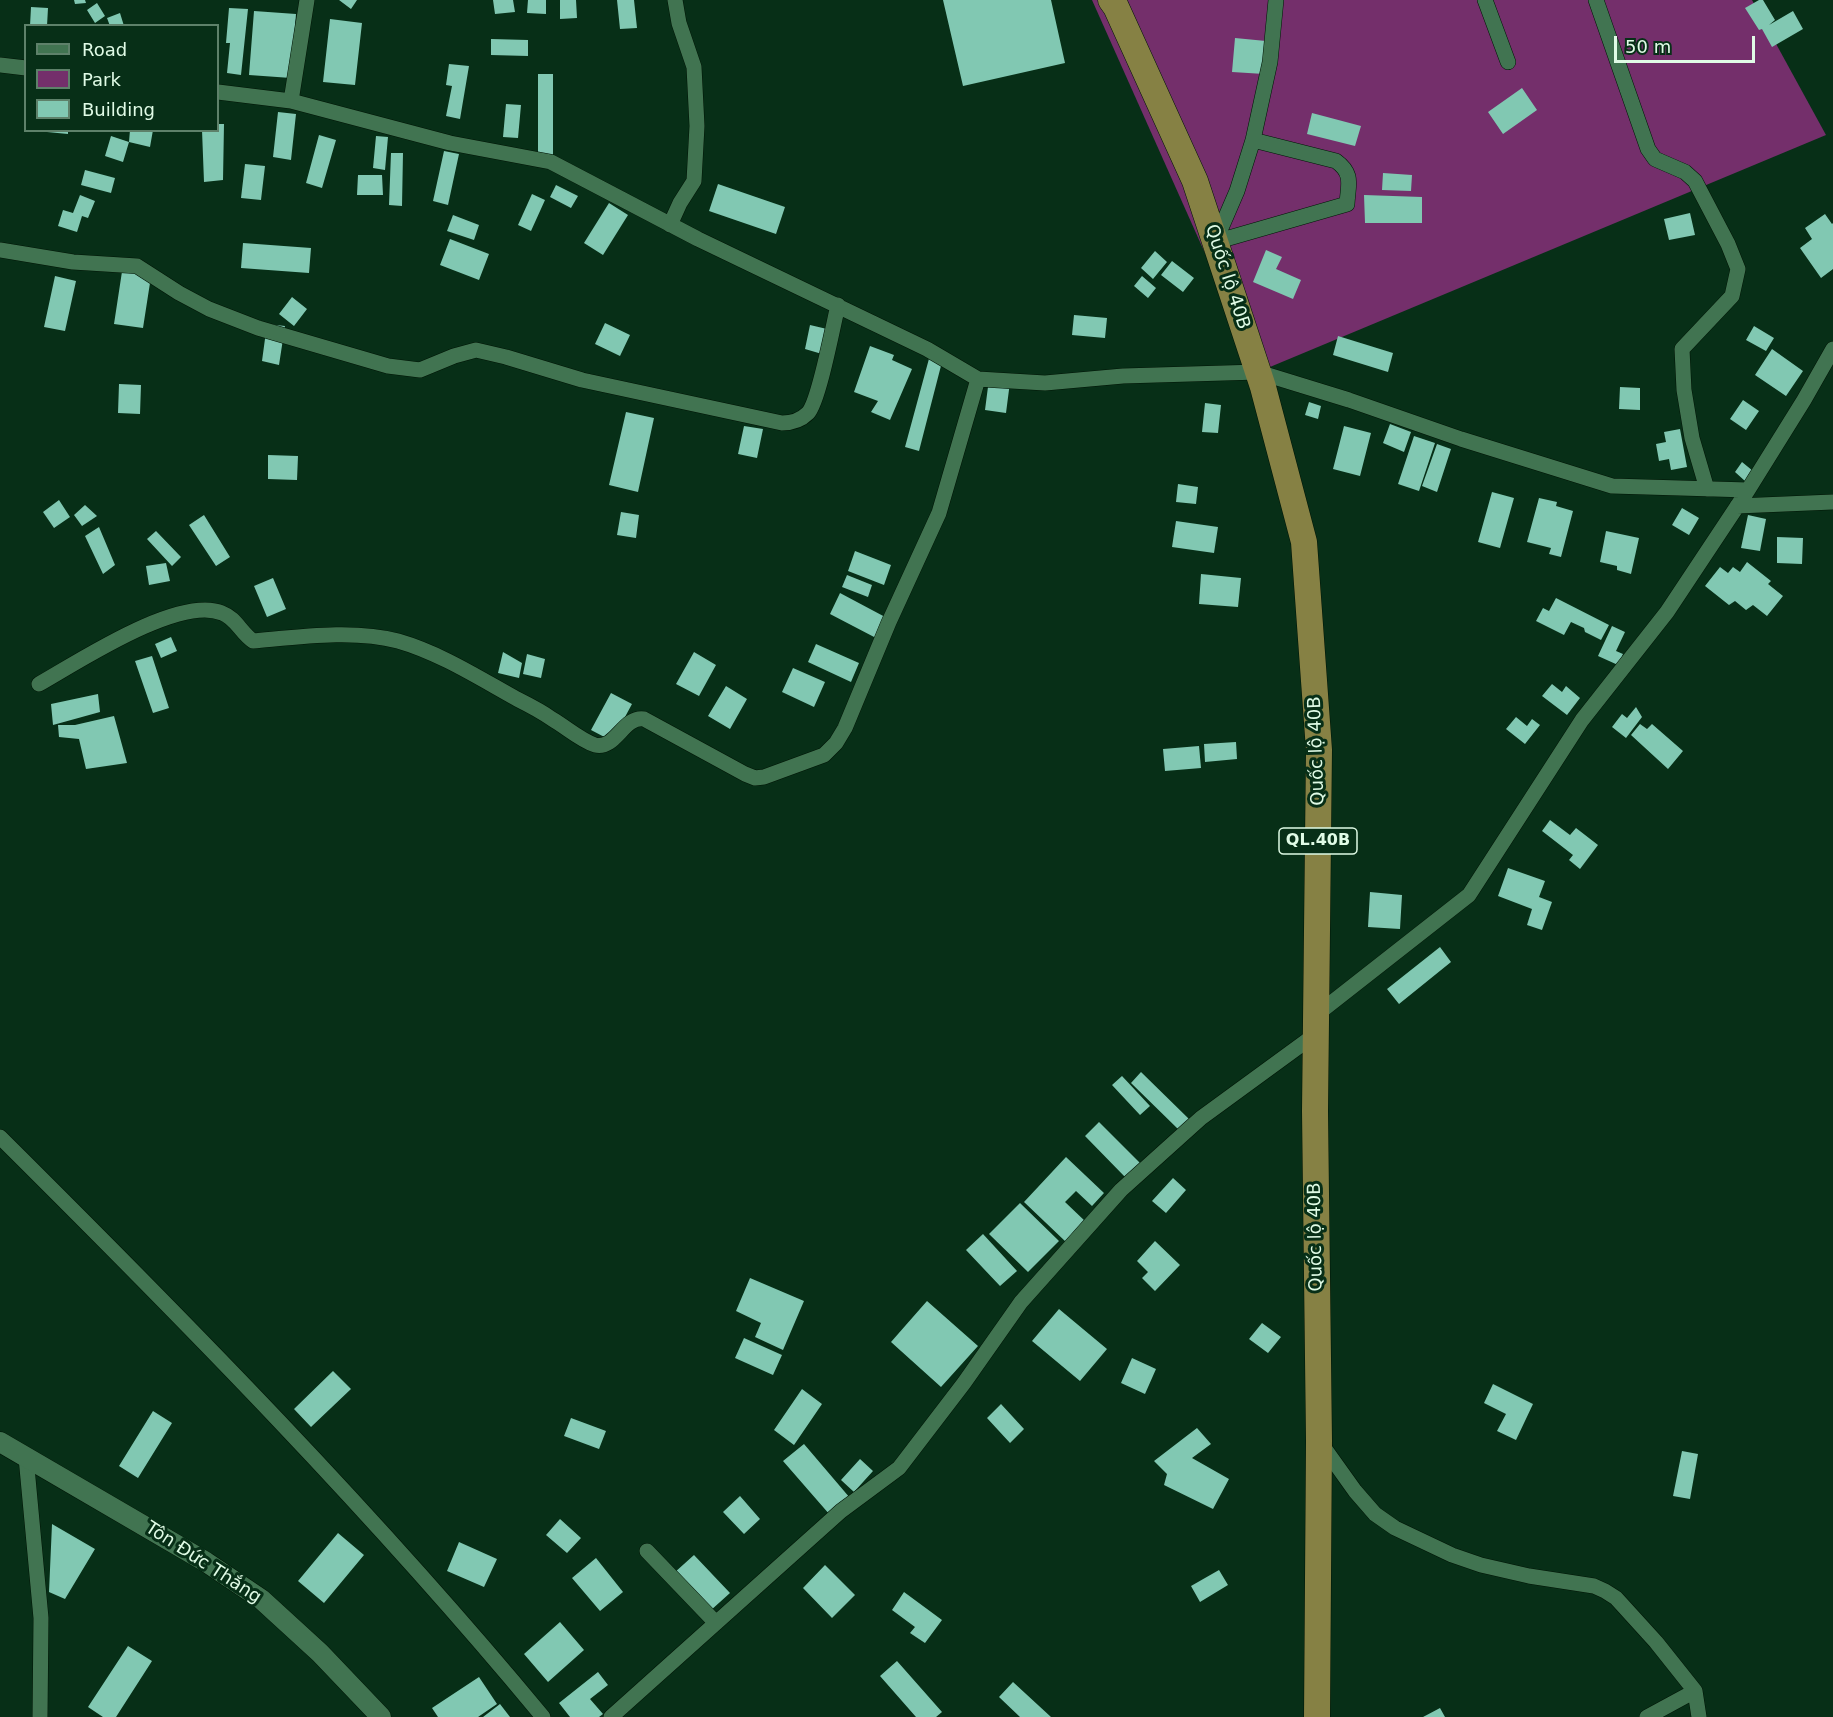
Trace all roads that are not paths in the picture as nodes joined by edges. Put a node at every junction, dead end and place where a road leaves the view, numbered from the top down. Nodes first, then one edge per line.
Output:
1 (307, 0) edge
2 (675, 0) edge
3 (1111, 0) edge
4 (1276, 0) edge
5 (1485, 0) edge
6 (1596, 0) edge
7 (1508, 62) dead end
8 (0, 65) edge
9 (24, 68) edge
10 (219, 92) edge
11 (291, 101) junction
12 (1253, 140) junction
13 (670, 225) junction
14 (1215, 242) junction
15 (0, 250) edge
16 (838, 305) junction
17 (1833, 349) edge
18 (1258, 372) junction
19 (978, 379) junction
20 (1707, 489) junction
21 (1748, 490) junction
22 (1833, 502) edge
23 (1737, 506) junction
24 (39, 684) dead end
25 (1316, 1024) junction
26 (0, 1137) edge
27 (1319, 1441) junction
28 (0, 1442) edge
29 (26, 1457) junction
30 (647, 1551) dead end
31 (716, 1623) junction
32 (1695, 1691) junction
33 (43, 1716) edge
34 (381, 1717) edge
35 (543, 1717) edge
36 (610, 1717) edge
37 (1317, 1717) edge
38 (1647, 1717) edge
39 (1699, 1717) edge

1 - 11 street
2 - 13 street
3 - 14 highway, Quốc lộ 40B / QL.40B
4 - 12 street
5 - 7 street
6 - 20 street
8 - 9 street
10 - 11 street
11 - 13 street
12 - 14 street
12 - 14 street
13 - 16 street
14 - 18 highway, Quốc lộ 40B / QL.40B
15 - 16 street
16 - 19 street
17 - 21 street
18 - 19 street
18 - 20 street
18 - 25 highway, Quốc lộ 40B / QL.40B
19 - 24 street
20 - 21 street
21 - 23 street
22 - 23 street
23 - 25 street
25 - 27 highway, Quốc lộ 40B / QL.40B
25 - 31 street
26 - 35 street
27 - 32 street
27 - 37 highway, Quốc lộ 40B / QL.40B
28 - 29 street, Tôn Đức Thắng
29 - 33 street
29 - 34 street, Tôn Đức Thắng
30 - 31 street
31 - 36 street
32 - 38 street
32 - 39 street

